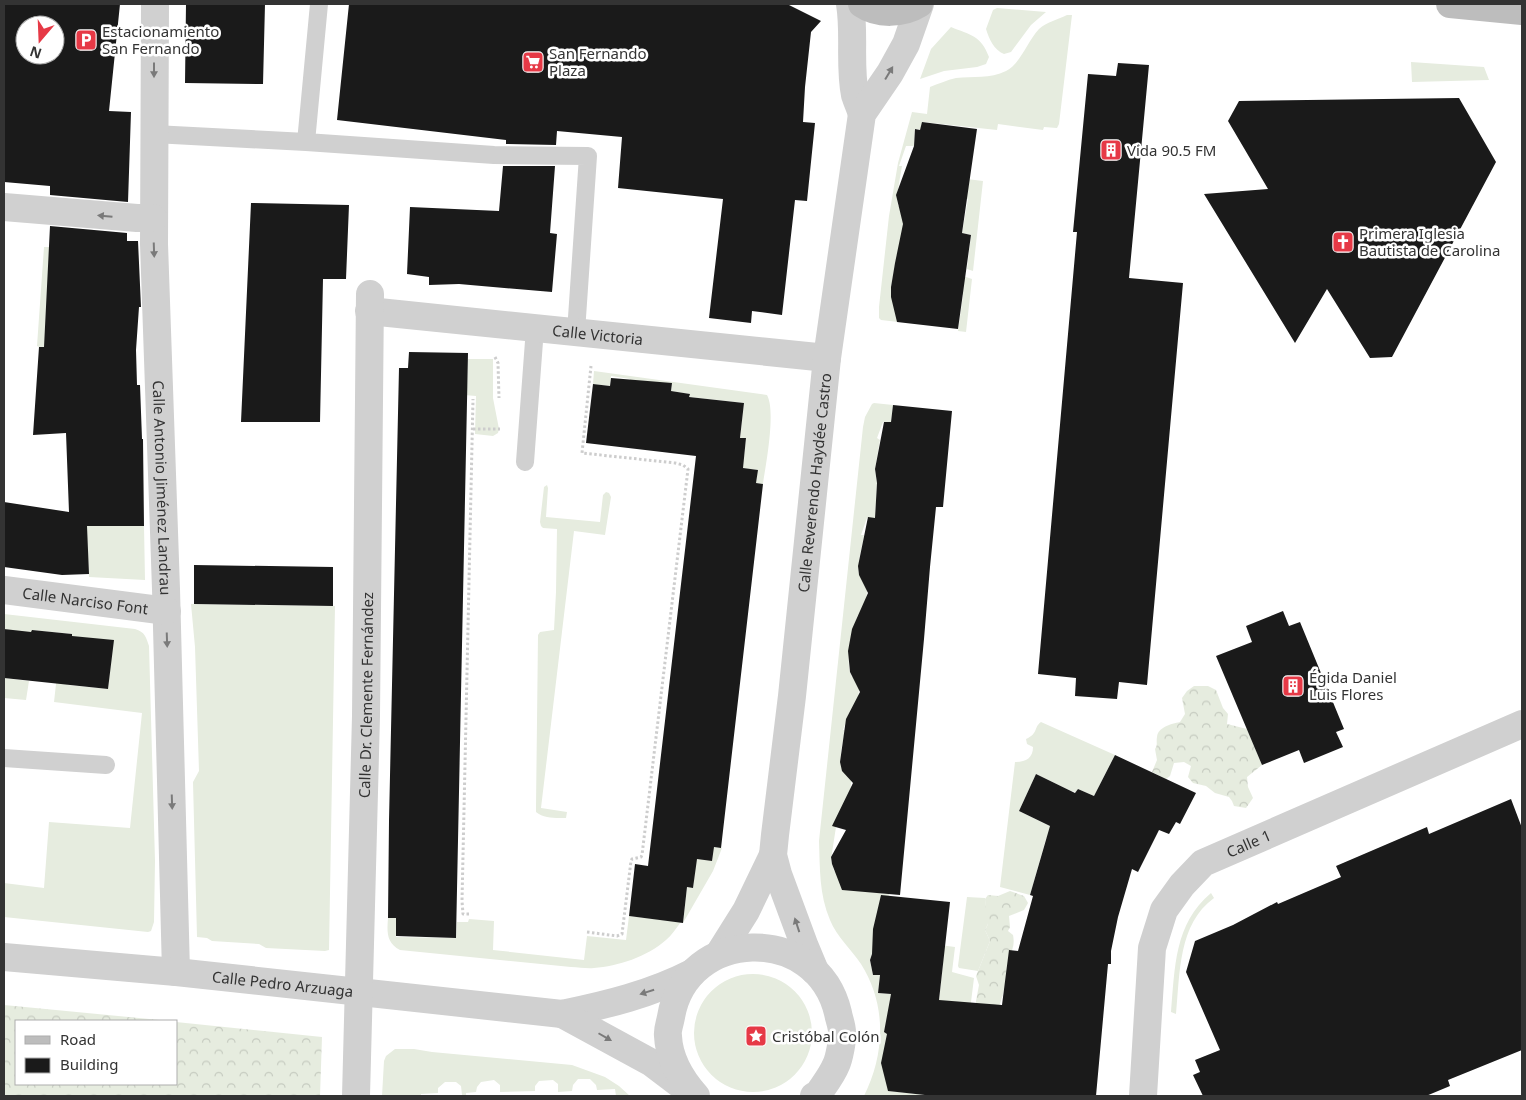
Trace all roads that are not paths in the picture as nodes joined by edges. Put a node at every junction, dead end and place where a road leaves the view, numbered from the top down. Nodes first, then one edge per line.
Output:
1 (154, 4) edge
2 (319, 4) edge
3 (850, 4) edge
4 (862, 4) edge
5 (920, 4) edge
6 (1450, 4) edge
7 (1522, 11) edge
8 (862, 114) junction
9 (154, 134) junction
10 (306, 142) junction
11 (4, 207) edge
12 (153, 218) junction
13 (369, 302) joint
14 (535, 328) junction
15 (576, 332) junction
16 (827, 358) junction
17 (525, 462) dead end
18 (4, 590) edge
19 (167, 611) junction
20 (1522, 724) edge
21 (4, 758) edge
22 (106, 765) dead end
23 (774, 855) junction
24 (720, 954) junction
25 (4, 957) edge
26 (815, 971) junction
27 (176, 972) junction
28 (692, 973) junction
29 (360, 991) junction
30 (562, 1014) junction
31 (356, 1096) edge
32 (695, 1096) edge
33 (814, 1096) edge
34 (1143, 1096) edge

1 -> 9 street, Calle Antonio Jiménez Landrau
2 - 10 lane
3 - 8 street, Calle Reverendo Haydée Castro
4 - 5 street
8 -> 5 street, Calle Reverendo Haydée Castro
6 - 7 street
8 - 16 street, Calle Reverendo Haydée Castro
9 - 10 lane
9 - 12 street, Calle Antonio Jiménez Landrau
10 - 15 lane
12 -> 11 street
12 -> 19 street, Calle Antonio Jiménez Landrau
13 - 14 street, Calle Victoria
13 - 29 street, Calle Dr. Clemente Fernández
14 - 15 street, Calle Victoria
14 - 17 lane
15 - 16 street, Calle Victoria
16 - 23 street, Calle Reverendo Haydée Castro
18 - 19 street, Calle Narciso Font
19 -> 27 street, Calle Antonio Jiménez Landrau
20 - 34 street, Calle 1
21 - 22 lane
23 - 24 street, Calle Reverendo Haydée Castro
26 -> 23 street, Calle Reverendo Haydée Castro
24 - 26 street
24 - 28 street, Calle Pedro Arzuaga
25 - 27 street, Calle Pedro Arzuaga
26 - 33 street
27 - 29 street, Calle Pedro Arzuaga
28 -> 30 street, Calle Pedro Arzuaga
28 - 32 street
29 - 30 street, Calle Pedro Arzuaga
29 - 31 street, Calle Dr. Clemente Fernández
30 -> 32 street, Calle Pedro Arzuaga

